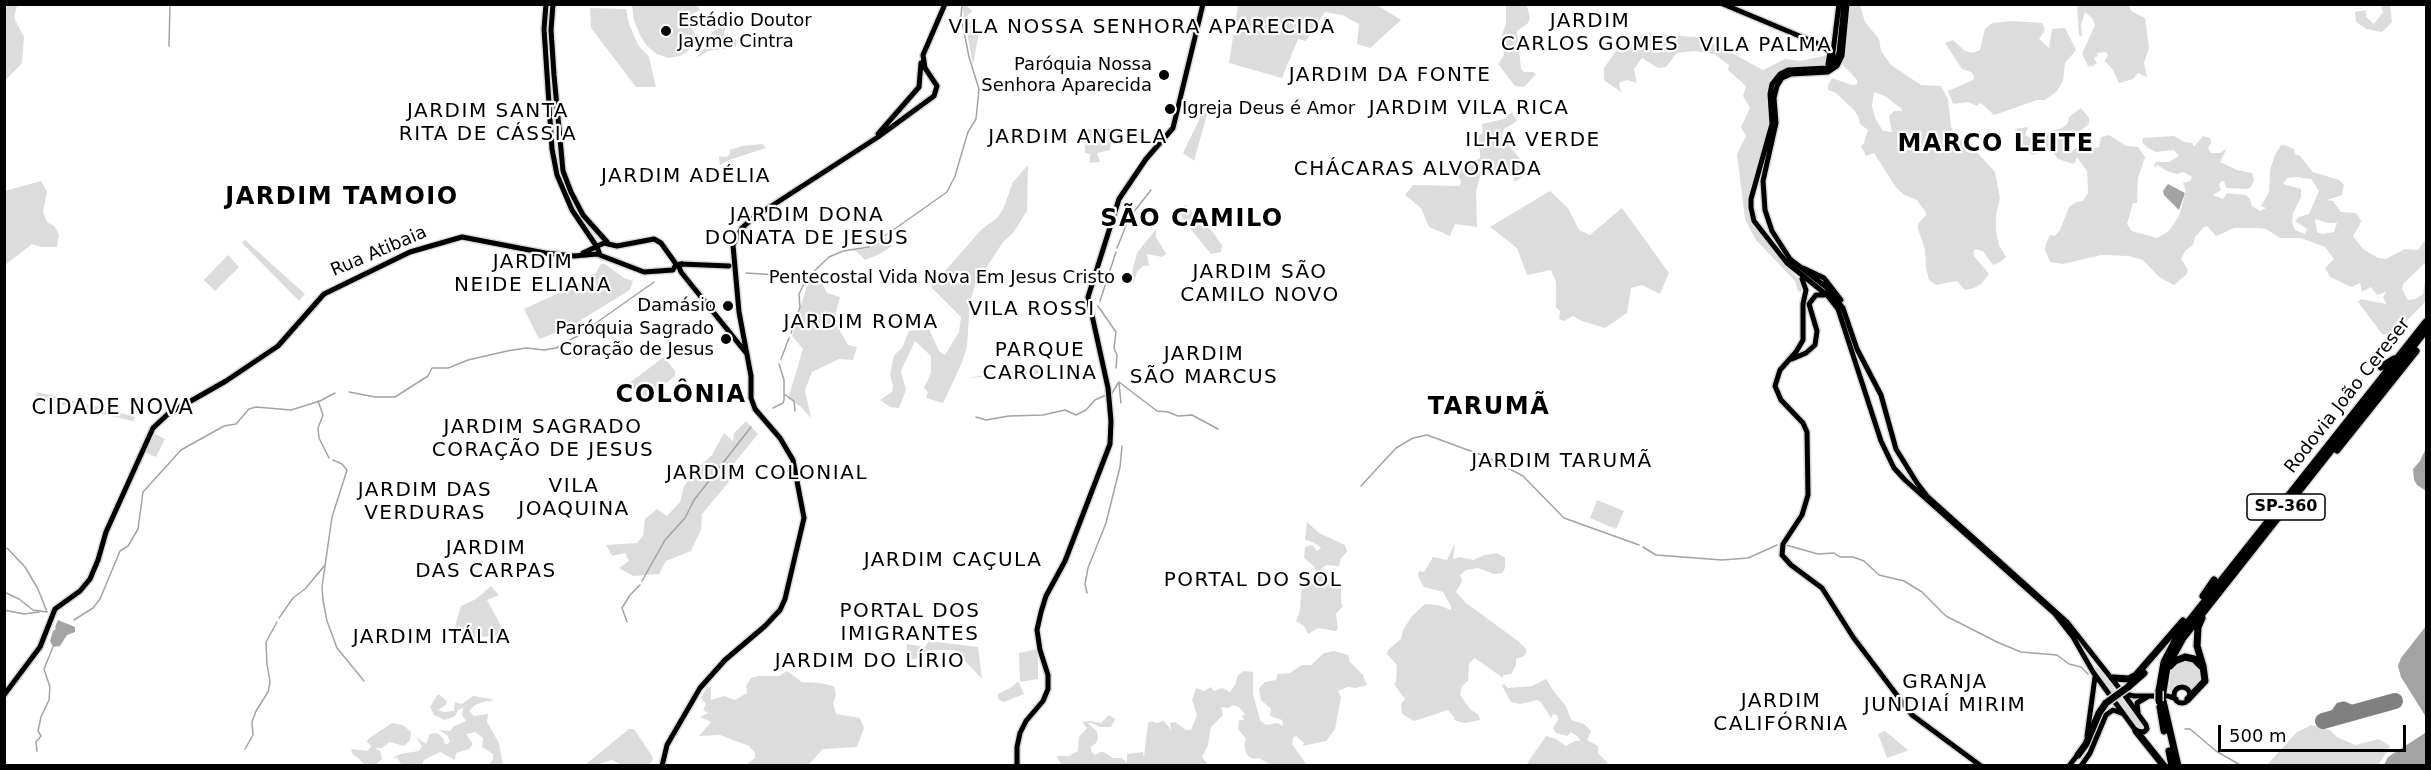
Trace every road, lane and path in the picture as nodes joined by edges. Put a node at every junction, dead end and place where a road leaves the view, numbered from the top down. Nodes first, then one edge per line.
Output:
1 (546, 4) edge
2 (553, 4) edge
3 (945, 4) edge
4 (1203, 4) edge
5 (1722, 4) edge
6 (1839, 4) edge
7 (1846, 4) edge
8 (544, 28) junction
9 (1836, 33) junction
10 (551, 34) junction
11 (932, 36) junction
12 (1821, 45) junction
13 (1828, 64) junction
14 (1818, 69) junction
15 (550, 75) junction
16 (931, 78) junction
17 (921, 80) junction
18 (888, 123) junction
19 (887, 131) junction
20 (873, 140) junction
21 (552, 144) junction
22 (559, 148) junction
23 (562, 190) junction
24 (571, 192) junction
25 (608, 243) junction
26 (597, 247) junction
27 (588, 252) junction
28 (1778, 253) junction
29 (598, 254) junction
30 (578, 256) junction
31 (679, 264) junction
32 (731, 264) junction
33 (1796, 265) junction
34 (668, 270) junction
35 (686, 277) junction
36 (1802, 279) junction
37 (1826, 287) junction
38 (1824, 295) junction
39 (1844, 310) junction
40 (2427, 321) edge
41 (2427, 332) edge
42 (1803, 340) junction
43 (2410, 342) junction
44 (1850, 344) junction
45 (743, 345) junction
46 (1810, 351) junction
47 (1853, 352) junction
48 (1788, 361) junction
49 (2381, 367) dead end
50 (2214, 580) dead end
51 (2206, 603) junction
52 (2175, 631) junction
53 (2099, 661) junction
54 (2089, 667) junction
55 (2204, 669) junction
56 (2095, 676) junction
57 (2165, 676) junction
58 (2113, 678) junction
59 (2201, 687) junction
60 (2176, 689) junction
61 (2126, 690) junction
62 (2188, 690) junction
63 (4, 695) edge
64 (2148, 696) junction
65 (2162, 696) junction
66 (2176, 699) junction
67 (2188, 699) junction
68 (2125, 716) junction
69 (2140, 717) junction
70 (2136, 731) junction
71 (2078, 755) junction
72 (662, 765) edge
73 (1017, 765) edge
74 (1981, 765) edge
75 (2068, 765) edge
76 (2081, 765) edge
77 (2164, 765) edge
78 (2172, 765) edge
79 (2178, 765) edge

1 - 8 main road
2 - 10 main road
3 - 11 main road
4 - 73 main road
5 - 12 main road
6 - 9 main road
7 - 14 main road
7 - 33 main road
8 - 10 main road
8 - 15 main road
9 - 12 main road
9 - 13 main road
10 - 15 main road
11 - 16 main road
11 - 17 main road
12 - 13 main road
13 - 14 main road
14 - 28 main road
15 - 21 main road
15 - 22 main road
16 - 17 main road
16 - 19 main road
17 - 18 main road
18 - 19 main road
18 - 20 main road
19 - 20 main road
20 - 32 main road
21 - 22 main road
21 - 23 main road
22 - 24 main road
23 - 24 main road
23 - 26 main road
24 - 25 main road
25 - 26 main road, Rua Atibaia
25 - 31 main road, Rua Atibaia
26 - 27 main road, Rua Atibaia
26 - 29 main road
27 - 29 main road
27 - 30 main road, Rua Atibaia
28 - 33 main road
28 - 36 main road
28 - 44 main road
29 - 30 main road, Rua Atibaia
29 - 34 main road
30 - 63 main road, Rua Atibaia
31 - 32 main road
31 - 34 main road
31 - 35 main road
32 - 45 main road
33 - 37 main road
33 - 39 main road
34 - 35 main road
35 - 45 main road
36 - 38 main road
36 - 42 main road
37 - 39 main road
37 - 47 main road
38 - 44 main road
38 - 46 main road
39 - 53 main road
40 - 43 highway, Rodovia João Cereser / SP-360
41 - 51 highway, Rodovia João Cereser / SP-360
42 - 46 main road
42 - 48 main road
43 - 49 highway
43 - 51 highway, Rodovia João Cereser / SP-360
44 - 47 main road
45 - 72 main road
46 - 48 main road
47 - 54 main road
48 - 74 main road
50 - 52 highway
51 - 52 highway
51 - 55 highway
51 - 57 highway, Rodovia João Cereser / SP-360
51 - 65 highway
52 - 58 highway
52 - 61 highway
53 - 54 main road
53 - 58 main road
54 - 56 main road
55 - 57 highway
55 - 59 highway
56 - 68 main road
56 - 71 main road
57 - 65 highway, Rodovia João Cereser / SP-360
58 - 61 main road
59 - 62 highway
59 - 67 highway
60 - 62 main road
60 - 65 main road
60 - 66 main road
61 - 64 main road
61 - 69 main road
61 - 71 highway, bridge
62 - 67 main road
64 - 65 main road
64 - 69 main road
65 - 66 main road
65 - 78 highway, SP-360
65 - 79 highway, SP-360
66 - 67 main road
68 - 70 main road
68 - 76 main road
69 - 70 main road
70 - 77 highway
71 - 75 main road

